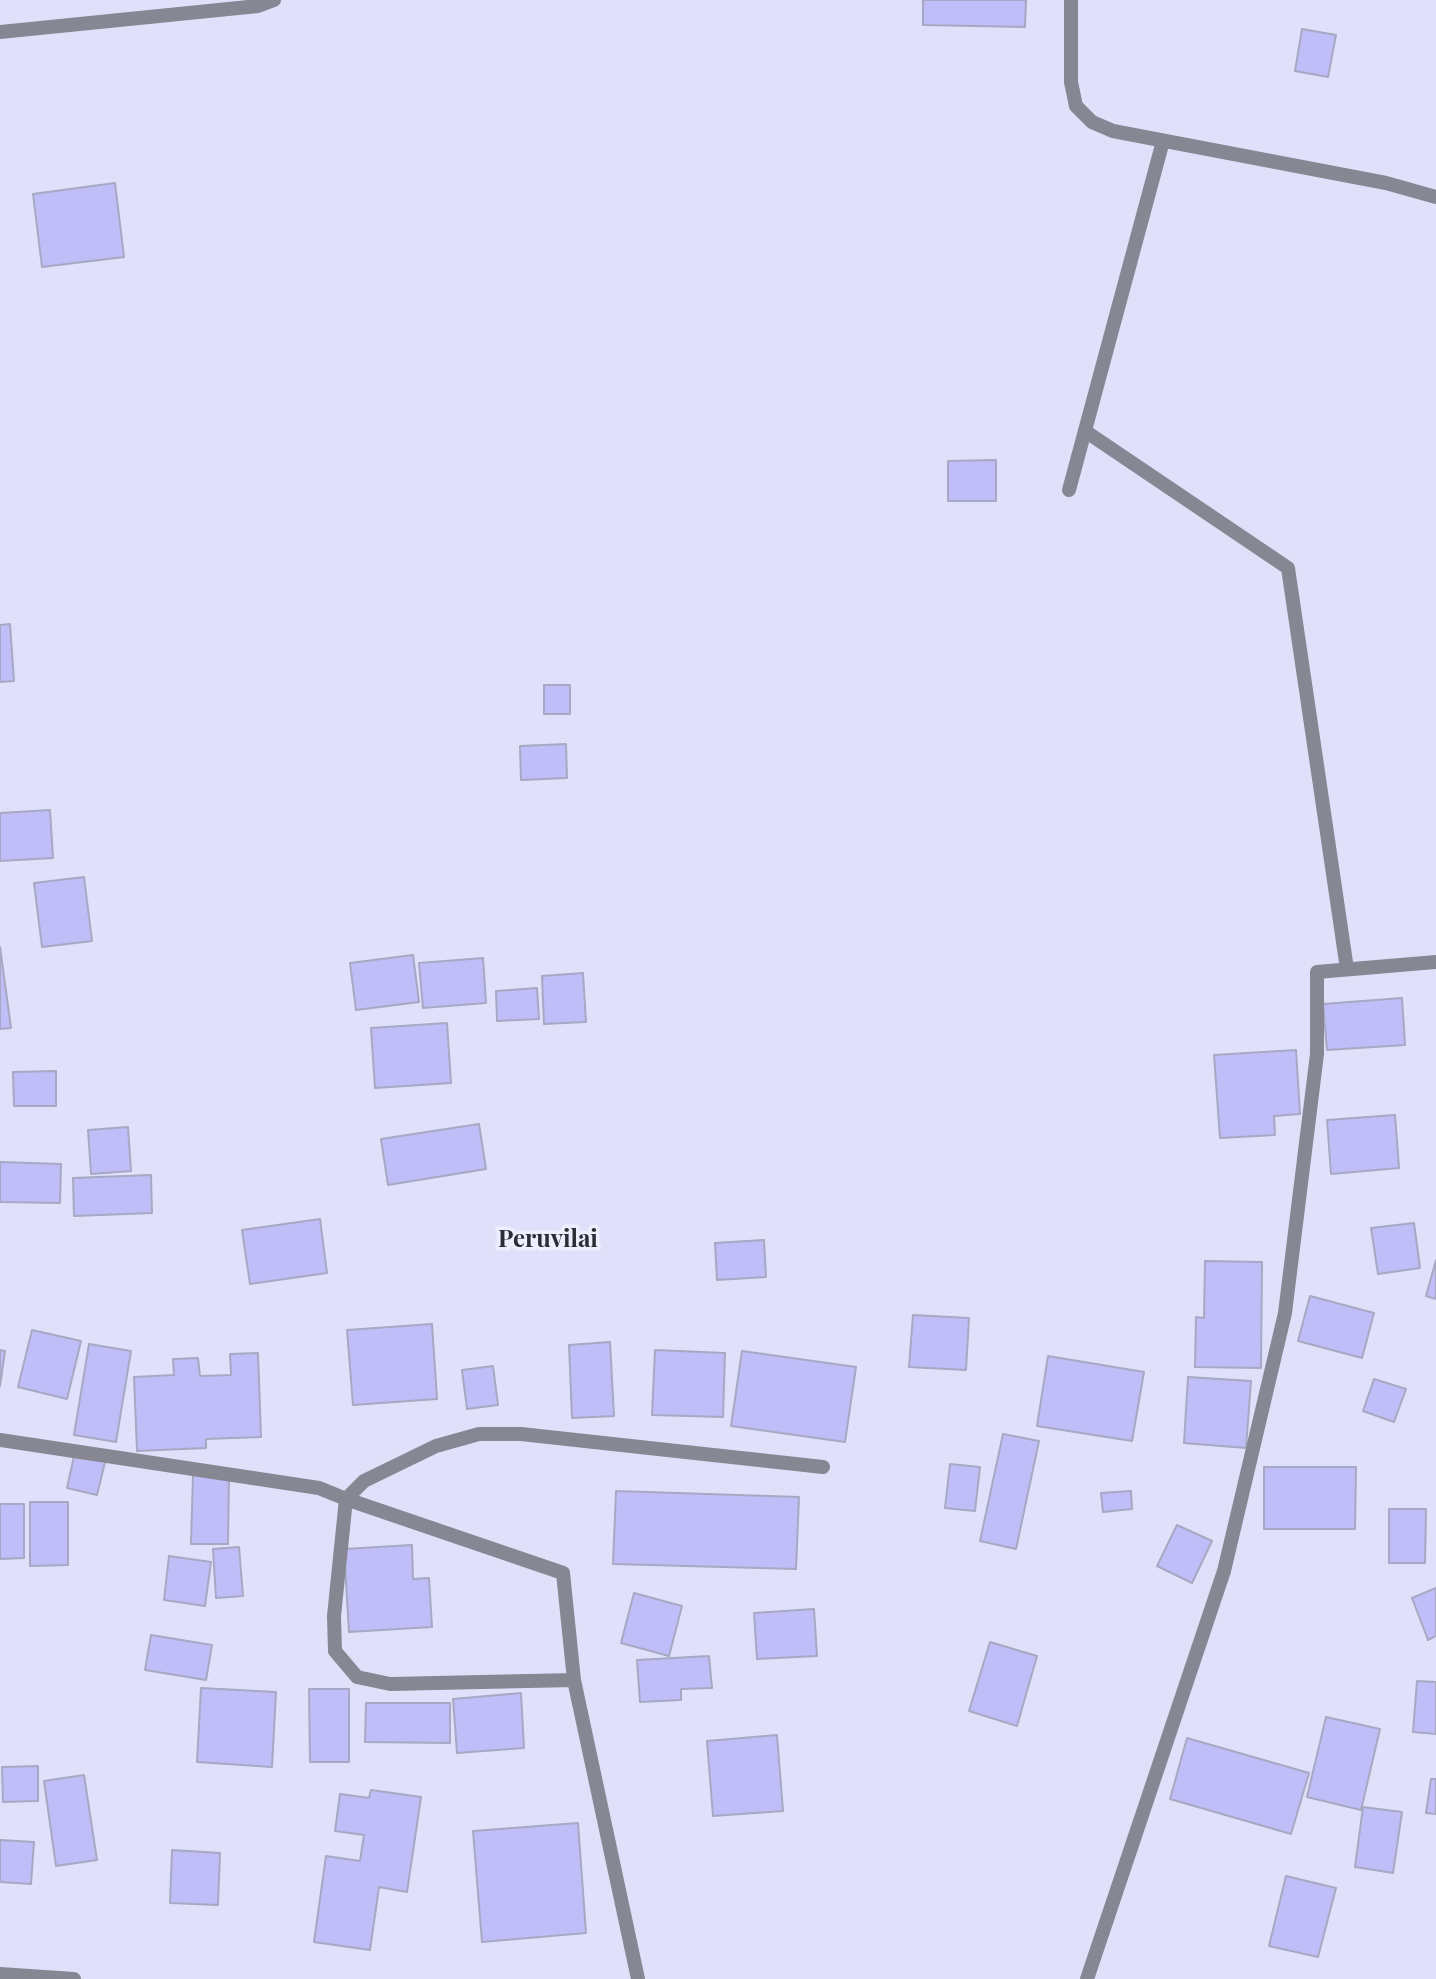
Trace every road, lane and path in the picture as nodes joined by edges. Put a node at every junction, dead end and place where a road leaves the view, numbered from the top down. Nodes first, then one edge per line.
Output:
1 (274, 0) edge
2 (1070, 0) edge
3 (0, 32) edge
4 (1163, 141) junction
5 (1436, 197) edge
6 (1084, 431) junction
7 (1069, 490) dead end
8 (1436, 962) edge
9 (1347, 969) junction
10 (0, 1440) edge
11 (823, 1467) dead end
12 (346, 1499) junction
13 (575, 1681) junction
14 (0, 1974) edge
15 (74, 1979) edge
16 (638, 1979) edge
17 (1087, 1979) edge

1 - 3 street
2 - 4 street
4 - 5 street
4 - 6 street
6 - 7 street
6 - 9 street
8 - 9 street
9 - 17 street
10 - 12 street
11 - 12 street
12 - 13 street
12 - 13 street
13 - 16 street
14 - 15 street

